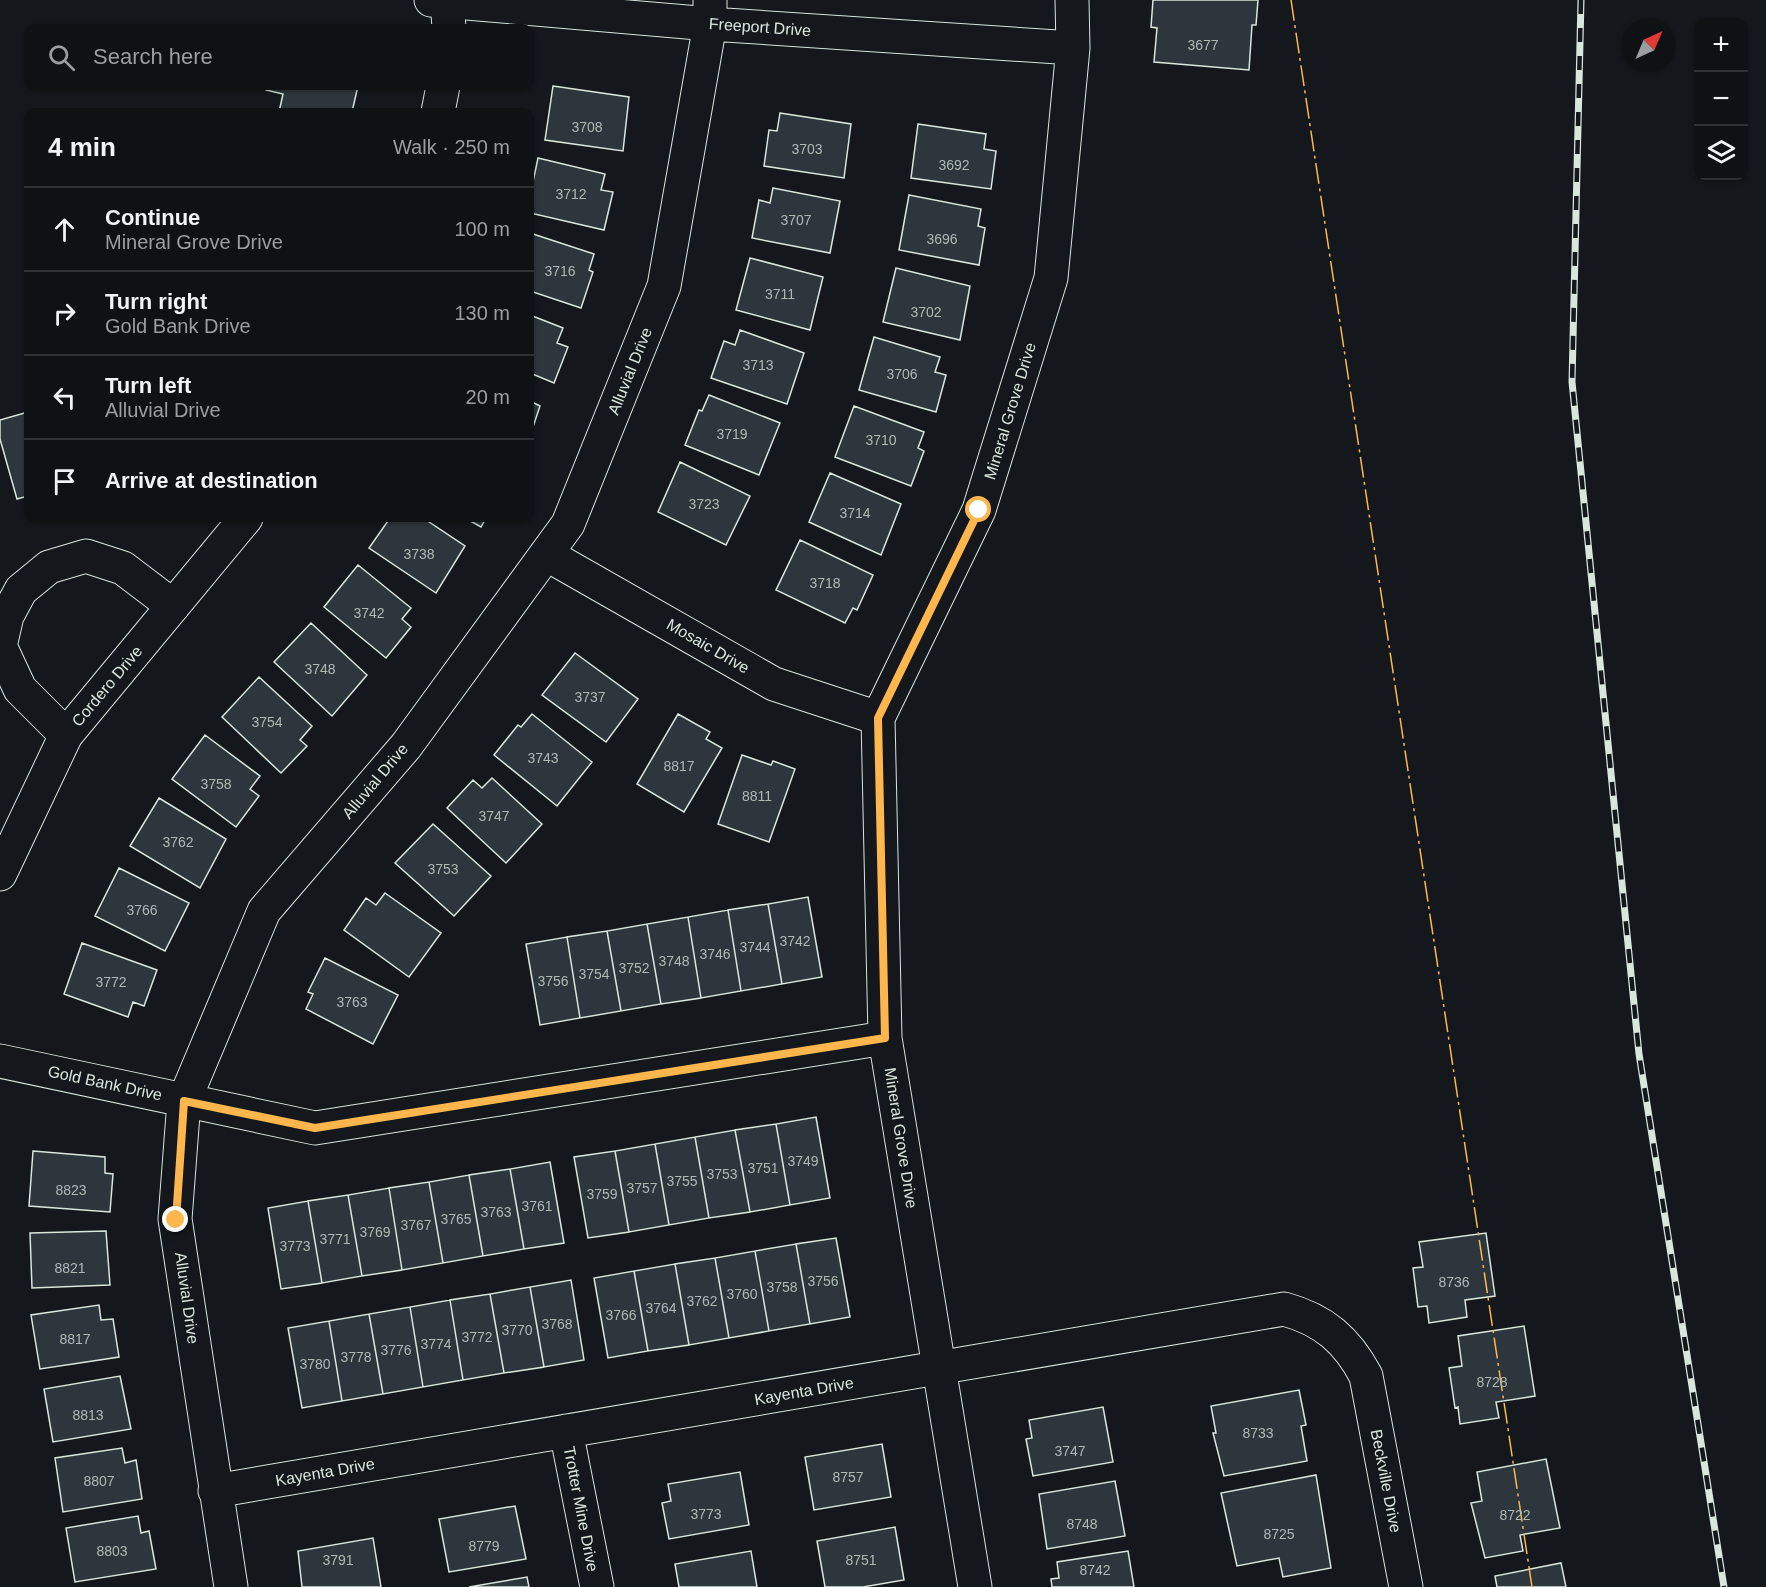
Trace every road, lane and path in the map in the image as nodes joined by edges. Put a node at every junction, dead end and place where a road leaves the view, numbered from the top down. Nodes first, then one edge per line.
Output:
1 (1072, 0) edge
2 (444, 8) edge
3 (710, 12) edge
4 (1073, 48) junction
5 (442, 90) edge
6 (439, 108) edge
7 (243, 522) edge
8 (546, 554) junction
9 (173, 606) junction
10 (878, 718) junction
11 (66, 735) junction
12 (0, 874) edge
13 (885, 1038) junction
14 (0, 1061) edge
15 (184, 1101) junction
16 (937, 1368) junction
17 (1365, 1376) joint
18 (566, 1431) junction
19 (215, 1491) junction
20 (231, 1587) edge
21 (597, 1587) edge
22 (975, 1587) edge
23 (1406, 1587) edge

1 - 4 street, Mineral Grove Drive
2 - 3 street, Freeport Drive
3 - 4 street, Freeport Drive
3 - 8 street, Alluvial Drive
4 - 10 street, Mineral Grove Drive
5 - 6 street
7 - 9 street, Cordero Drive
8 - 10 street, Mosaic Drive
8 - 15 street, Alluvial Drive
9 - 11 street, Cordero Drive
9 - 11 street
10 - 13 street, Mineral Grove Drive
11 - 12 street, Cordero Drive
13 - 15 street, Gold Bank Drive
13 - 16 street, Mineral Grove Drive
14 - 15 street, Gold Bank Drive
15 - 19 street, Alluvial Drive
16 - 17 street, Kayenta Drive
16 - 18 street, Kayenta Drive
16 - 22 street, Mineral Grove Drive
17 - 23 street, Beckville Drive
18 - 19 street, Kayenta Drive
18 - 21 street, Trotter Mine Drive
19 - 20 street, Alluvial Drive

